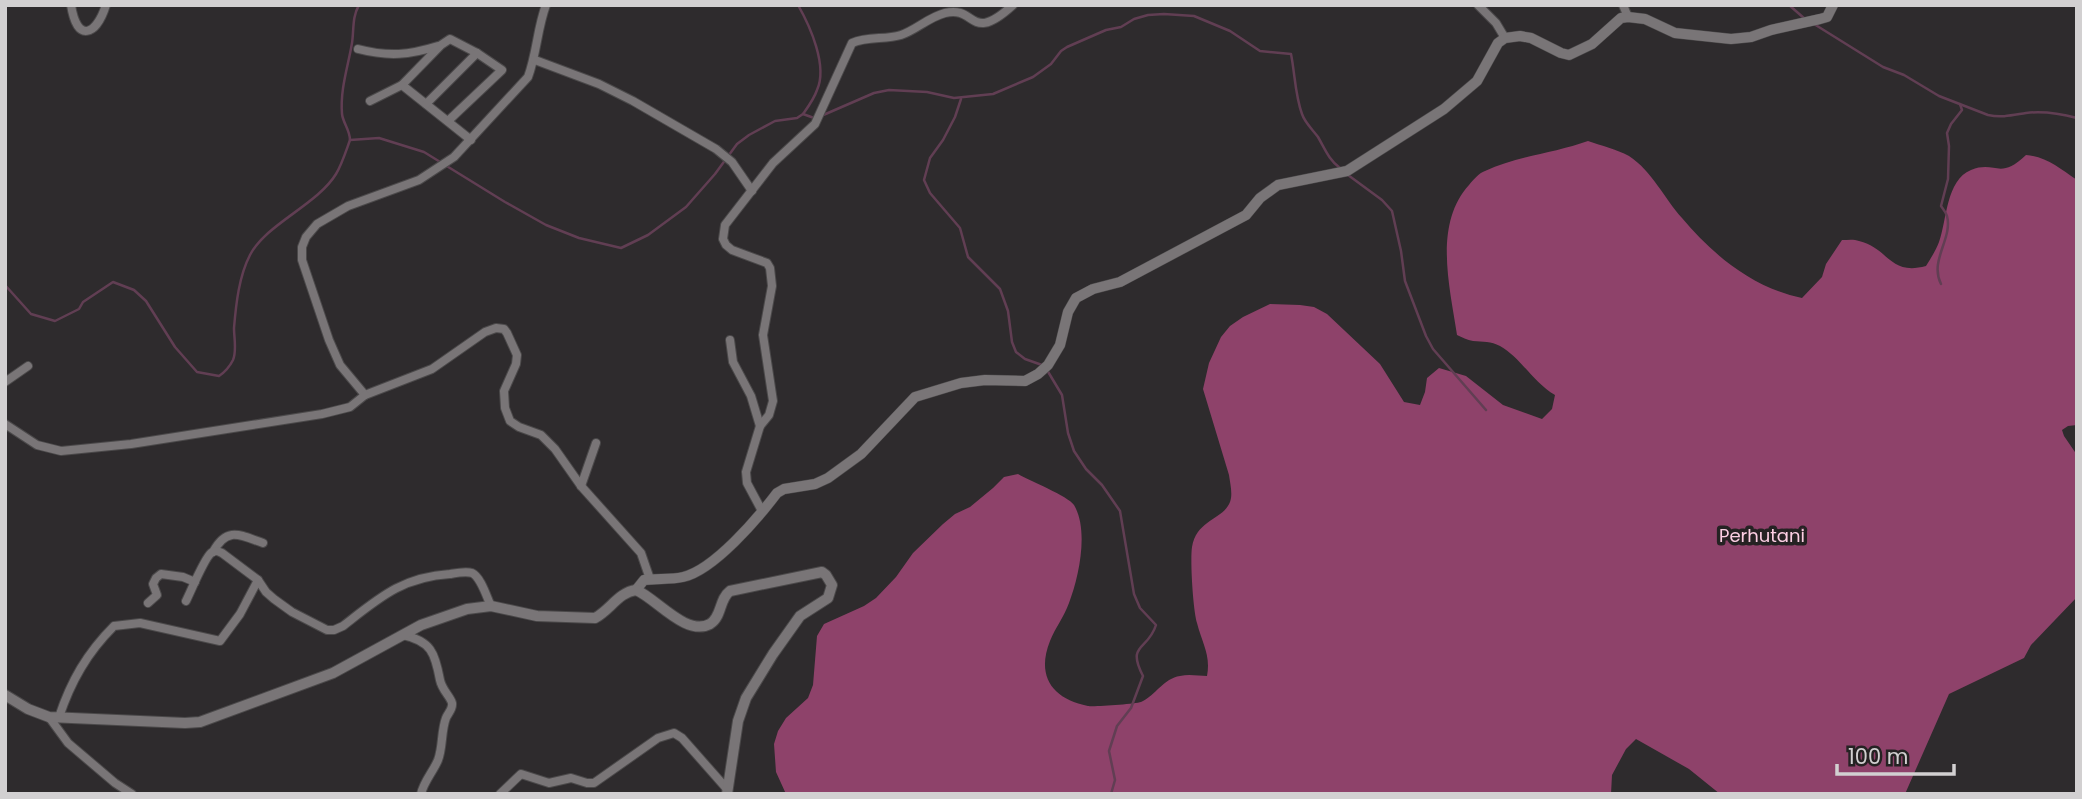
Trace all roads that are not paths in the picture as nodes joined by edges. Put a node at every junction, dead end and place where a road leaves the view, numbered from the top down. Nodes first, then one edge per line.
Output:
1 (71, 5) edge
2 (106, 5) edge
3 (545, 5) edge
4 (1013, 5) edge
5 (1478, 5) edge
6 (1623, 5) edge
7 (1833, 5) edge
8 (1629, 17) junction
9 (1505, 38) junction
10 (441, 45) junction
11 (358, 49) dead end
12 (477, 53) junction
13 (535, 60) junction
14 (402, 85) junction
15 (370, 102) dead end
16 (426, 104) junction
17 (448, 121) junction
18 (471, 140) junction
19 (752, 191) junction
20 (730, 340) dead end
21 (28, 366) dead end
22 (5, 382) edge
23 (365, 395) junction
24 (5, 424) edge
25 (760, 426) junction
26 (596, 443) dead end
27 (580, 486) junction
28 (762, 511) junction
29 (263, 543) dead end
30 (213, 552) junction
31 (650, 579) junction
32 (258, 580) junction
33 (195, 582) junction
34 (635, 590) junction
35 (186, 601) dead end
36 (148, 603) dead end
37 (491, 606) junction
38 (402, 635) junction
39 (5, 695) edge
40 (54, 717) junction
41 (727, 792) edge
42 (132, 794) edge
43 (421, 794) edge
44 (500, 794) edge

1 - 2 street
3 - 13 street
4 - 19 street
5 - 9 street
6 - 8 street
7 - 8 street
8 - 9 street
9 - 28 street
10 - 11 street
10 - 12 street
10 - 14 street
12 - 16 street
12 - 17 street
13 - 18 street
13 - 19 street
14 - 15 street
14 - 16 street
16 - 17 street
17 - 18 street
18 - 23 street
19 - 25 street
20 - 25 street
21 - 22 street
23 - 24 street
23 - 27 street
25 - 28 street
26 - 27 street
27 - 31 street
28 - 31 street
29 - 30 street
30 - 32 street
30 - 33 street
31 - 34 street
32 - 37 street
32 - 40 street
33 - 35 street
33 - 36 street
34 - 37 main road
34 - 41 main road
37 - 38 main road
38 - 40 main road
38 - 43 street
39 - 40 main road
40 - 42 street
41 - 44 street

